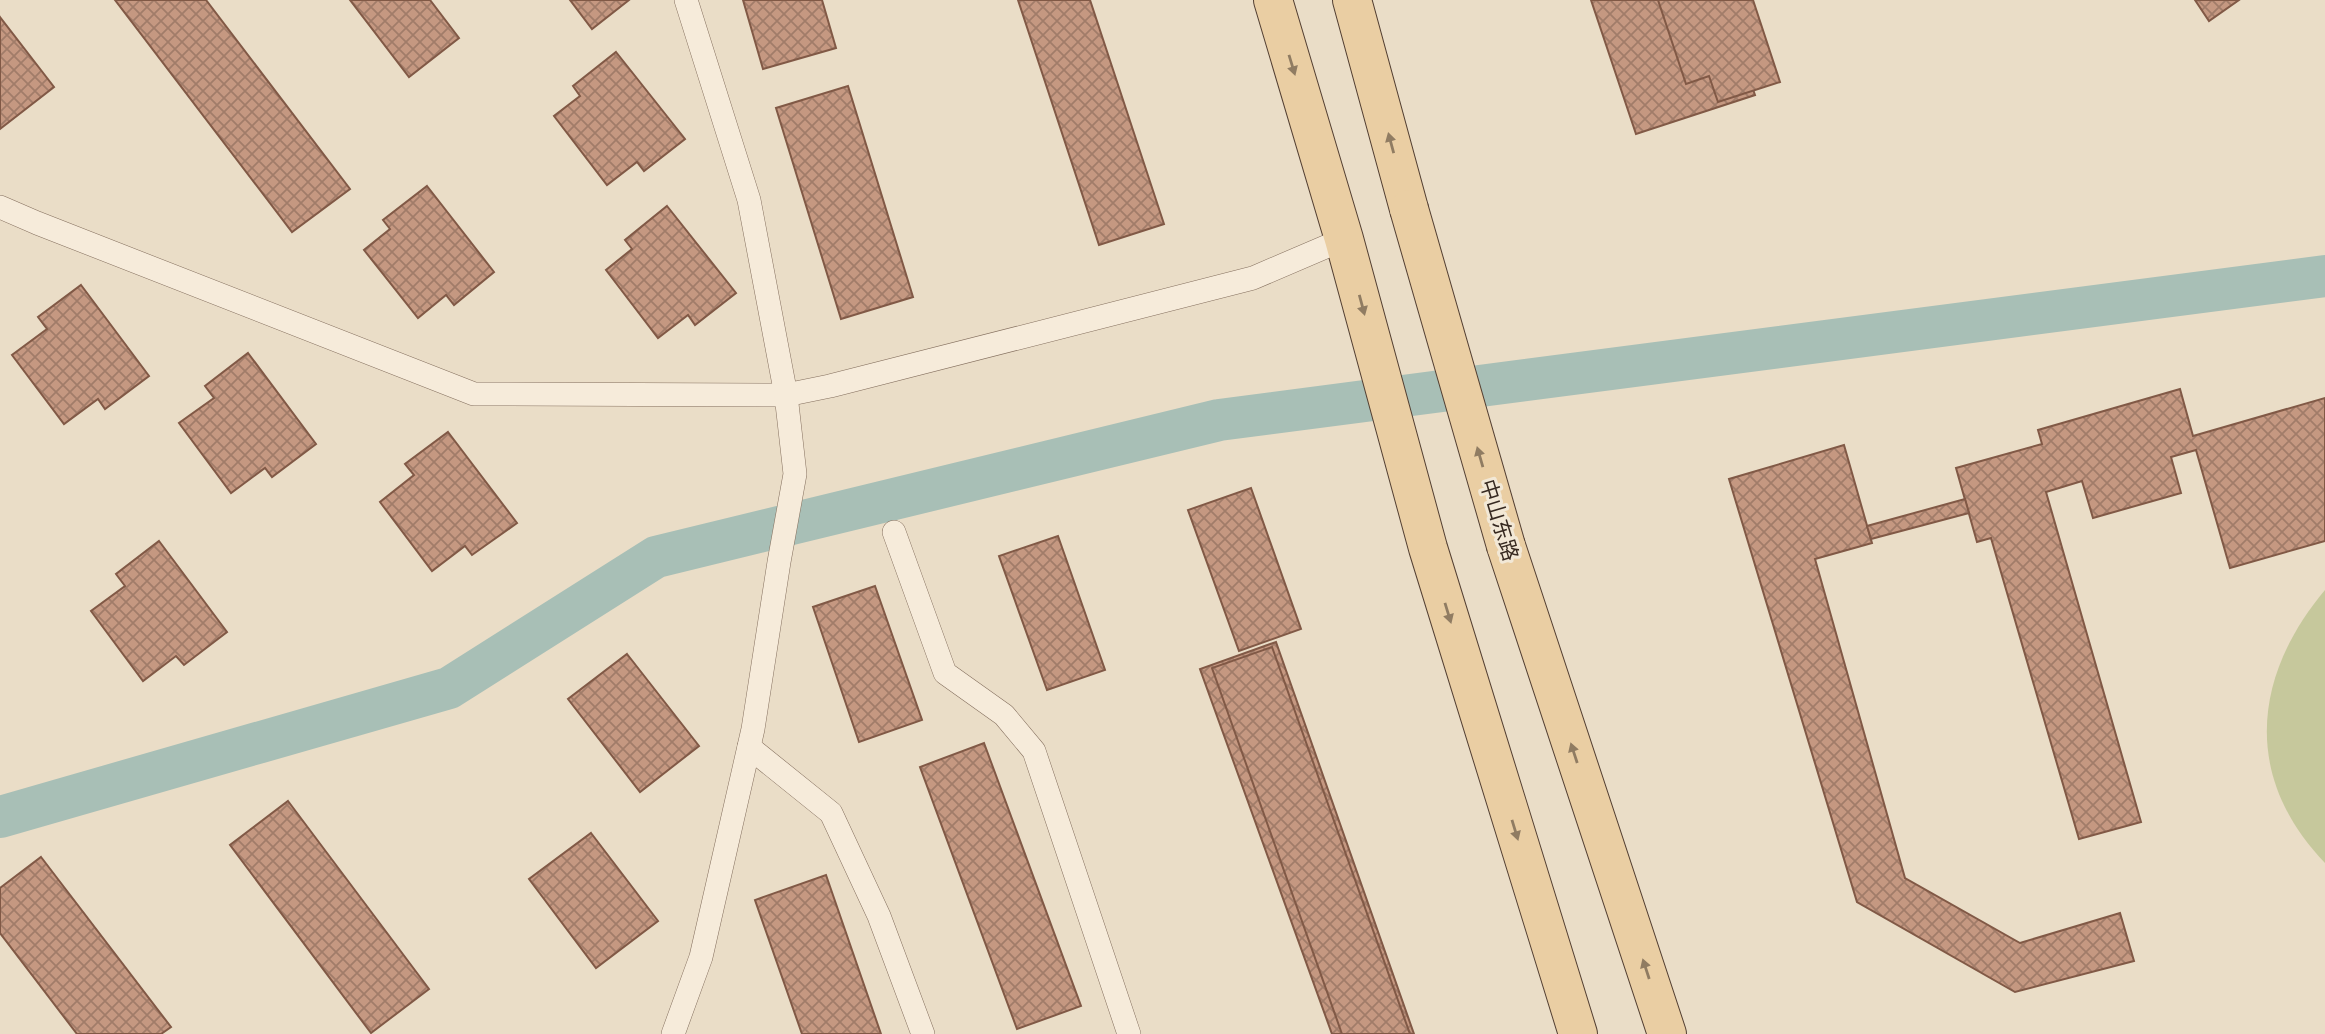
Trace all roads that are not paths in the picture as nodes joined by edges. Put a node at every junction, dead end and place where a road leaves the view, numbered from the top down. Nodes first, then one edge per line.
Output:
1 (686, 0) edge
2 (1273, 0) edge
3 (1352, 0) edge
4 (0, 207) edge
5 (1344, 239) junction
6 (786, 396) junction
7 (894, 532) dead end
8 (749, 747) junction
9 (1124, 1033) edge
10 (673, 1034) edge
11 (923, 1034) edge
12 (1578, 1034) edge
13 (1667, 1034) edge

1 - 6 lane
2 -> 5 main road
13 -> 3 main road, 中山东路, bridge
4 - 6 lane
5 - 6 lane
5 -> 12 main road
6 - 8 lane
7 - 9 lane
8 - 10 lane
8 - 11 lane

